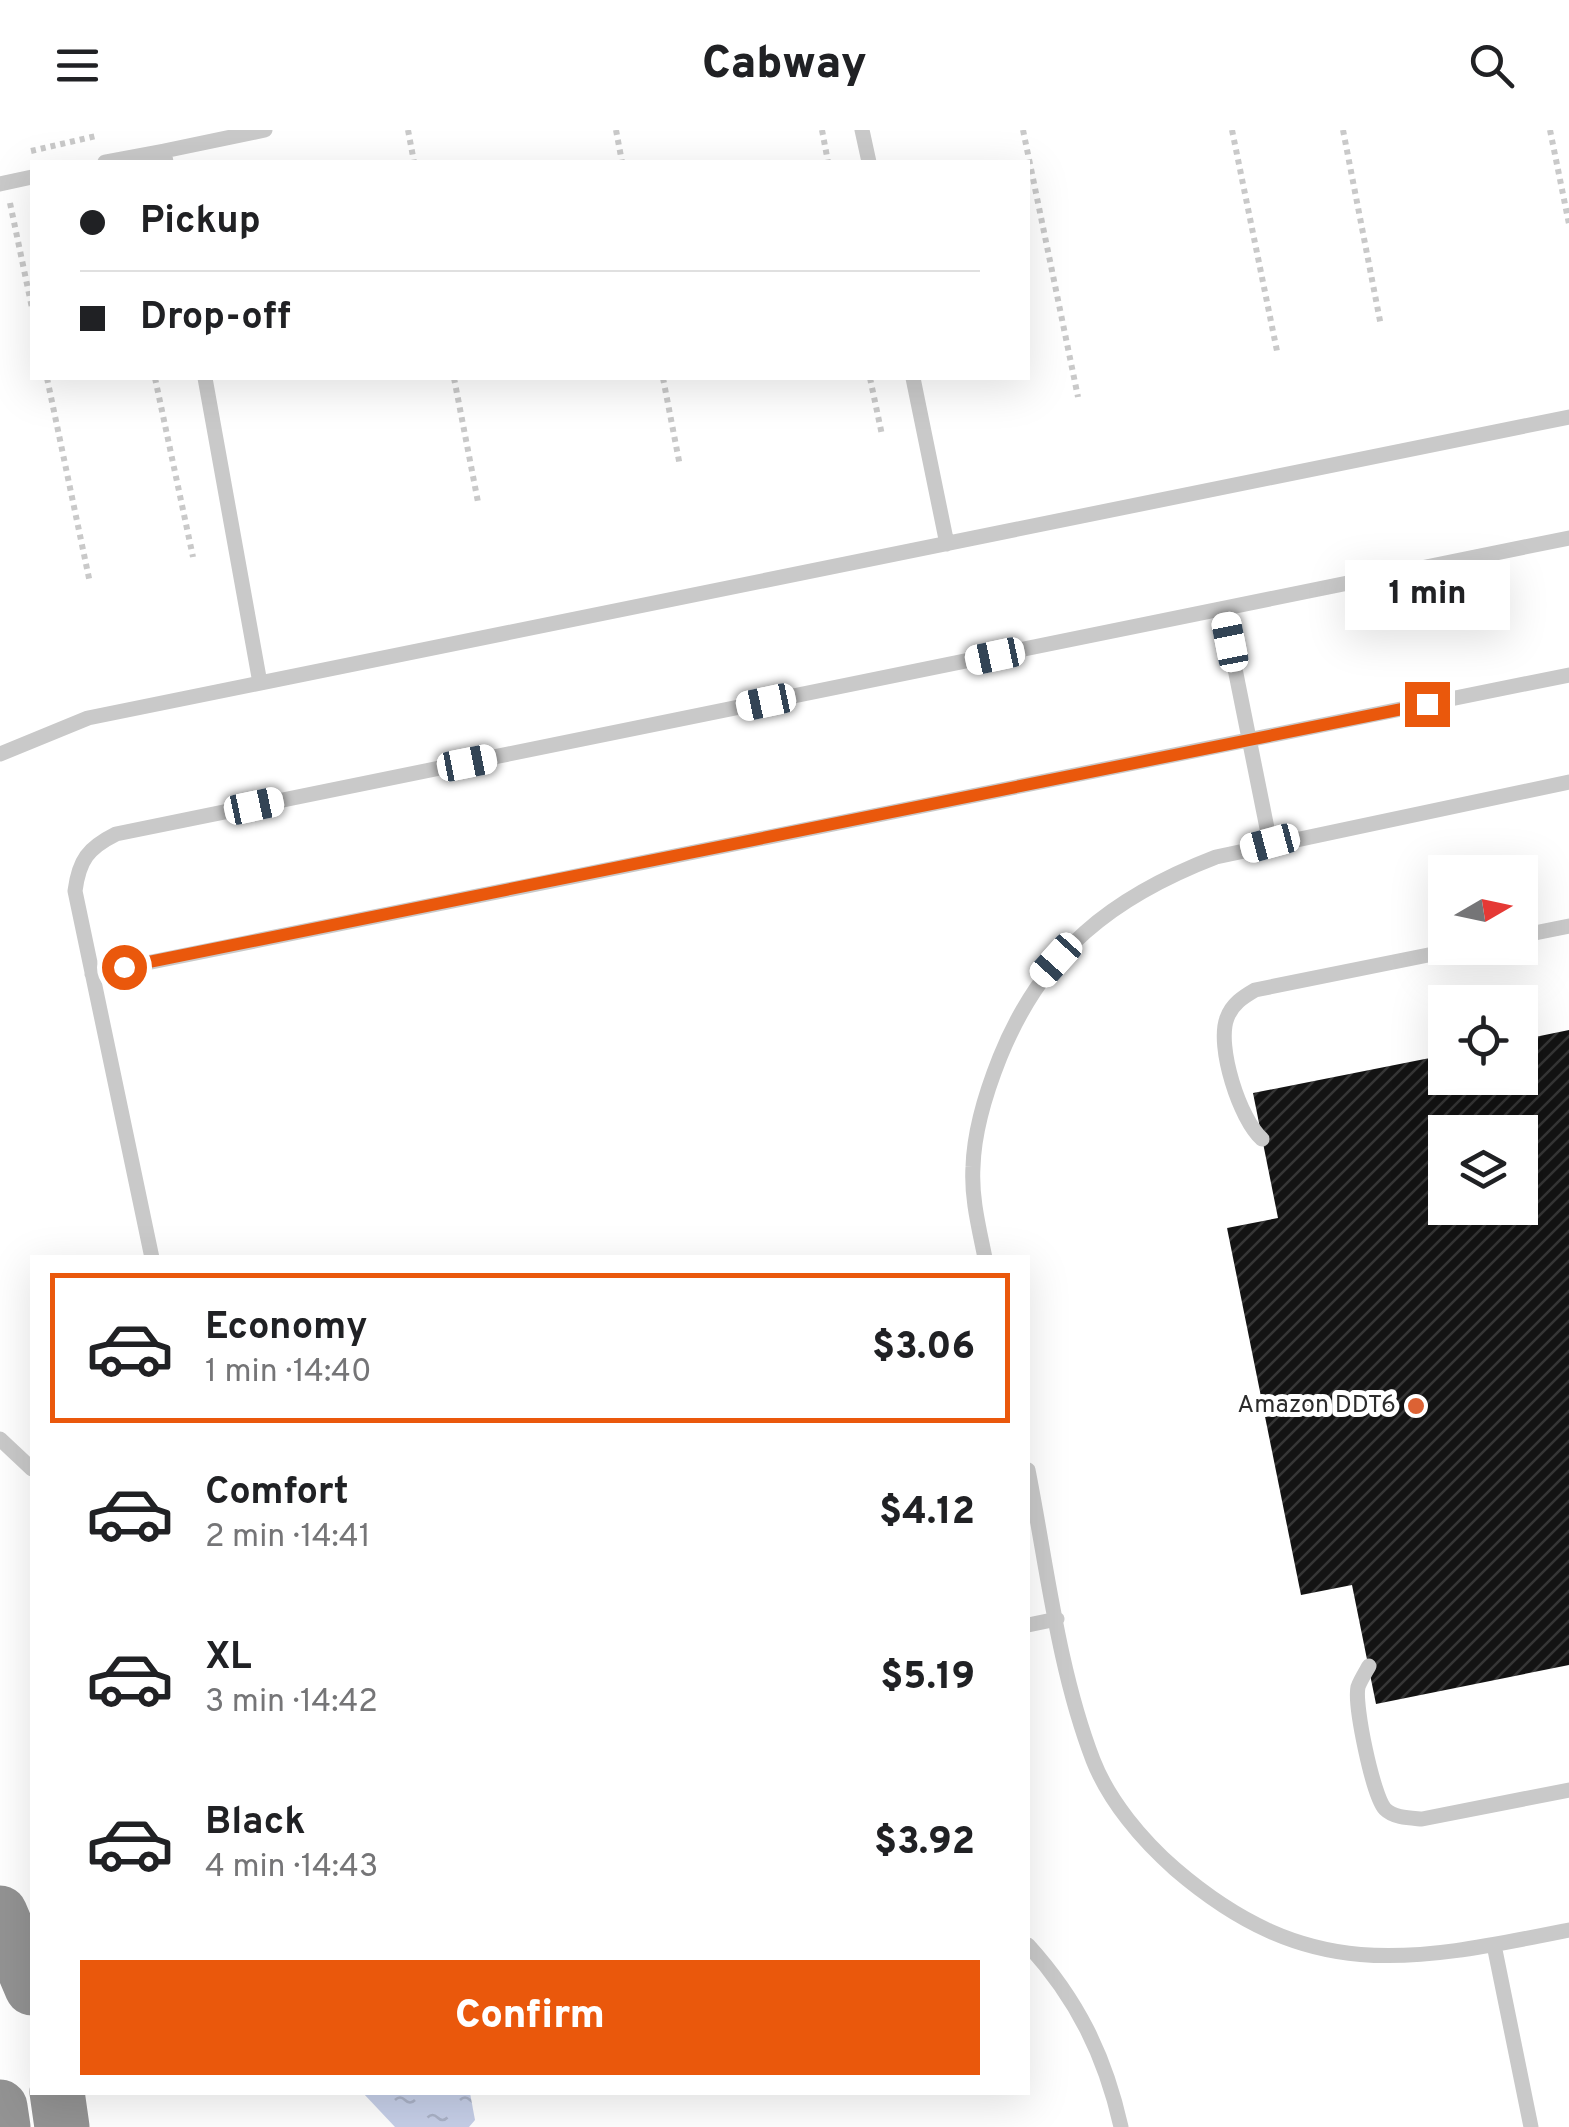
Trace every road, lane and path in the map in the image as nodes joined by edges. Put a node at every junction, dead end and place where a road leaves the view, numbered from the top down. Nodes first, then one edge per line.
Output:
1 (264, 130) edge
2 (408, 130) edge
3 (616, 130) edge
4 (822, 130) edge
5 (862, 130) edge
6 (1023, 130) edge
7 (1232, 130) edge
8 (1342, 130) edge
9 (1550, 130) edge
10 (103, 135) dead end
11 (165, 157) edge
12 (129, 160) edge
13 (414, 160) edge
14 (622, 160) edge
15 (828, 160) edge
16 (869, 160) edge
17 (1029, 160) edge
18 (1030, 164) edge
19 (30, 177) edge
20 (3, 183) edge
21 (1569, 224) edge
22 (30, 299) edge
23 (1381, 326) dead end
24 (1277, 351) dead end
25 (47, 380) edge
26 (154, 380) edge
27 (205, 380) edge
28 (454, 380) edge
29 (663, 380) edge
30 (870, 380) edge
31 (913, 380) edge
32 (1078, 397) dead end
33 (1569, 418) edge
34 (882, 435) dead end
35 (680, 466) dead end
36 (478, 502) dead end
37 (1569, 538) edge
38 (946, 544) junction
39 (192, 557) dead end
40 (90, 582) dead end
41 (1223, 609) junction
42 (1569, 675) edge
43 (260, 684) junction
44 (1249, 740) junction
45 (0, 754) edge
46 (1569, 782) edge
47 (1270, 843) junction
48 (1569, 926) edge
49 (1538, 932) edge
50 (1428, 955) edge
51 (92, 974) junction
52 (1262, 1138) dead end
53 (151, 1255) edge
54 (985, 1255) edge
55 (0, 1439) edge
56 (30, 1467) edge
57 (1030, 1480) edge
58 (1057, 1619) junction
59 (1030, 1626) edge
60 (1368, 1666) dead end
61 (1569, 1790) edge
62 (0, 1913) edge
63 (1569, 1930) edge
64 (1494, 1945) junction
65 (1030, 1948) edge
66 (30, 1983) edge
67 (57, 2095) edge
68 (0, 2107) edge
69 (3, 2127) edge
70 (62, 2127) edge
71 (1121, 2127) edge
72 (1531, 2127) edge

1 - 11 lane
2 - 13 path
3 - 14 path
4 - 15 path
5 - 16 lane
6 - 17 path
7 - 24 path
8 - 23 path
9 - 21 path
10 - 20 path
11 - 12 lane
18 - 32 path
19 - 20 lane
20 - 22 path
25 - 40 path
26 - 39 path
27 - 43 lane
28 - 36 path
29 - 35 path
30 - 34 path
31 - 38 lane
33 - 38 lane
37 - 41 lane
38 - 43 lane
41 - 44 lane
41 - 51 lane
42 - 44 lane
43 - 45 lane
44 - 47 lane
44 - 51 lane
46 - 47 lane
47 - 54 lane
48 - 49 lane
50 - 52 lane
51 - 53 lane
55 - 56 lane
57 - 58 lane
58 - 59 lane
58 - 64 lane
60 - 61 lane
62 - 66 highway
63 - 64 lane
64 - 72 lane
65 - 71 lane
67 - 70 highway
68 - 69 highway

